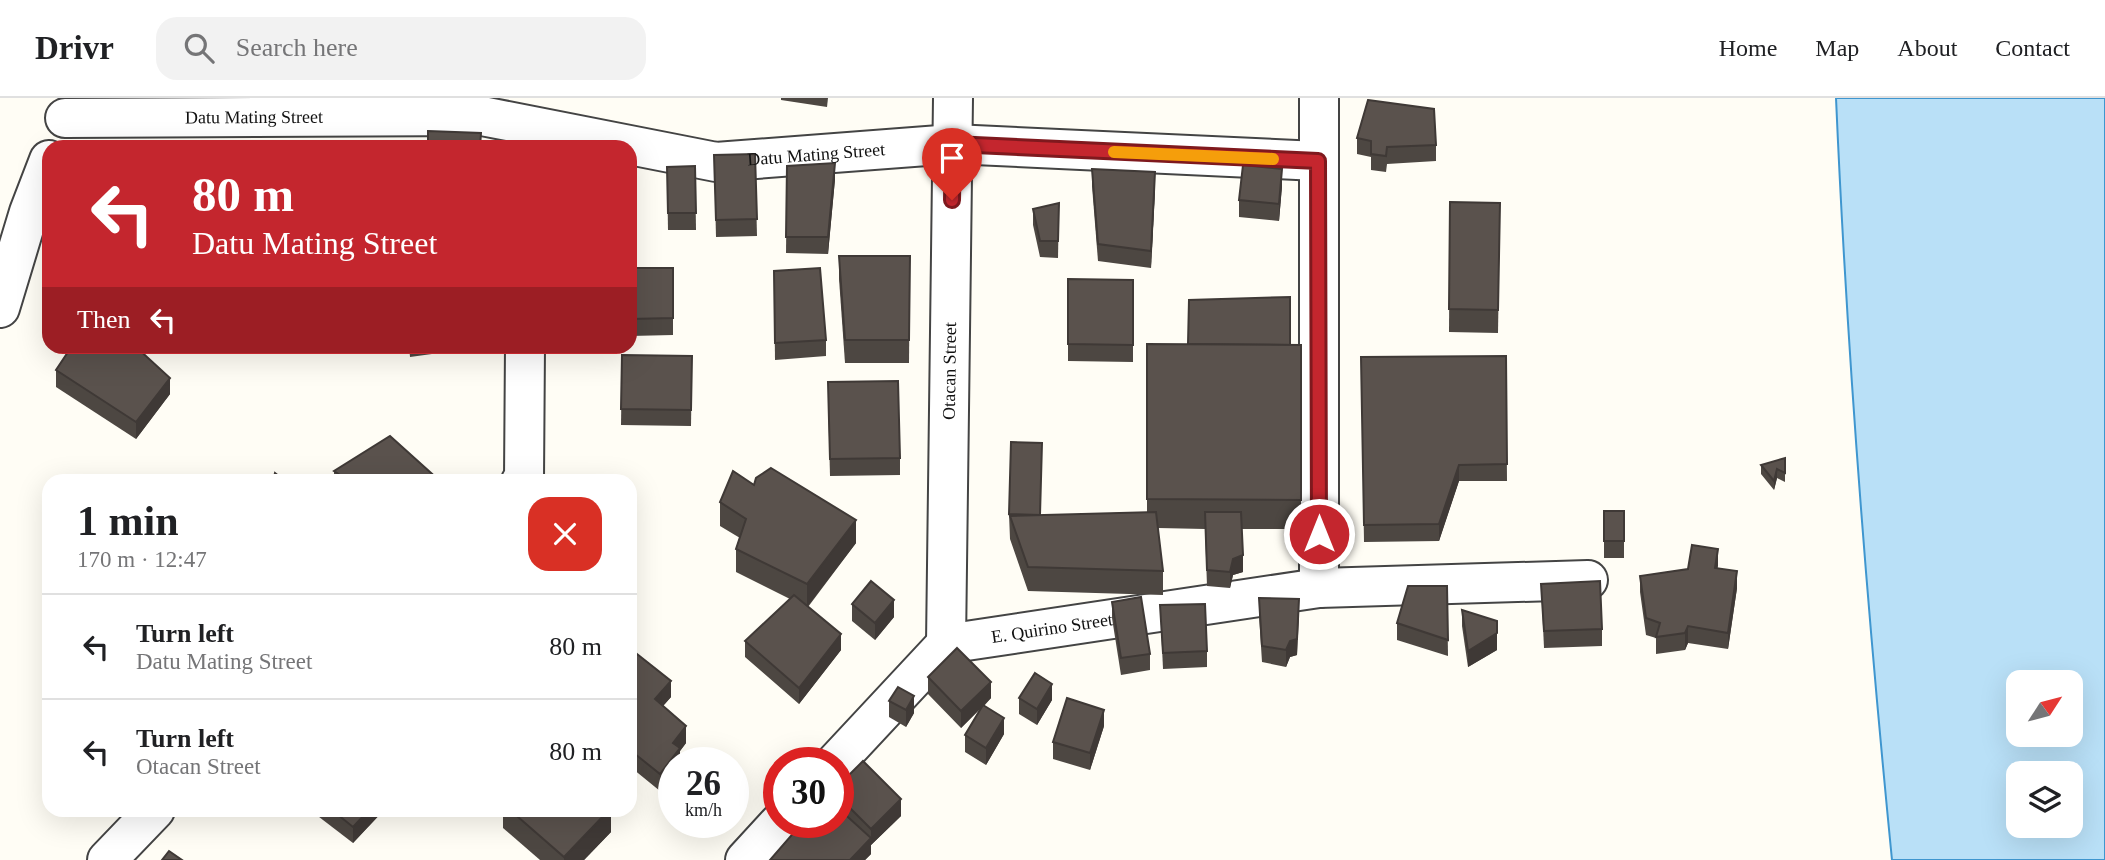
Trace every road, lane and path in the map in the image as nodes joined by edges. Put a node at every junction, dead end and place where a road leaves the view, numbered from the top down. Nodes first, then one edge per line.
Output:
1 (953, 98) edge
2 (1319, 98) edge
3 (62, 121) edge
4 (526, 123) edge
5 (609, 140) edge
6 (953, 144) junction
7 (637, 146) edge
8 (1318, 161) junction
9 (42, 178) edge
10 (0, 309) edge
11 (525, 354) edge
12 (524, 474) edge
13 (1588, 580) edge
14 (1319, 588) junction
15 (946, 644) junction
16 (850, 747) edge
17 (148, 817) edge
18 (765, 838) edge
19 (107, 860) edge
20 (745, 860) edge

1 - 6 street, Otacan Street
2 - 8 street
3 - 4 street, Datu Mating Street
4 - 5 street, Datu Mating Street
6 - 7 street, Datu Mating Street
6 - 8 street, Datu Mating Street
6 - 15 street, Otacan Street
8 - 14 street
9 - 10 street
11 - 12 street
13 - 14 street, E. Quirino Street
14 - 15 street, E. Quirino Street
15 - 16 street
17 - 19 street
18 - 20 street

